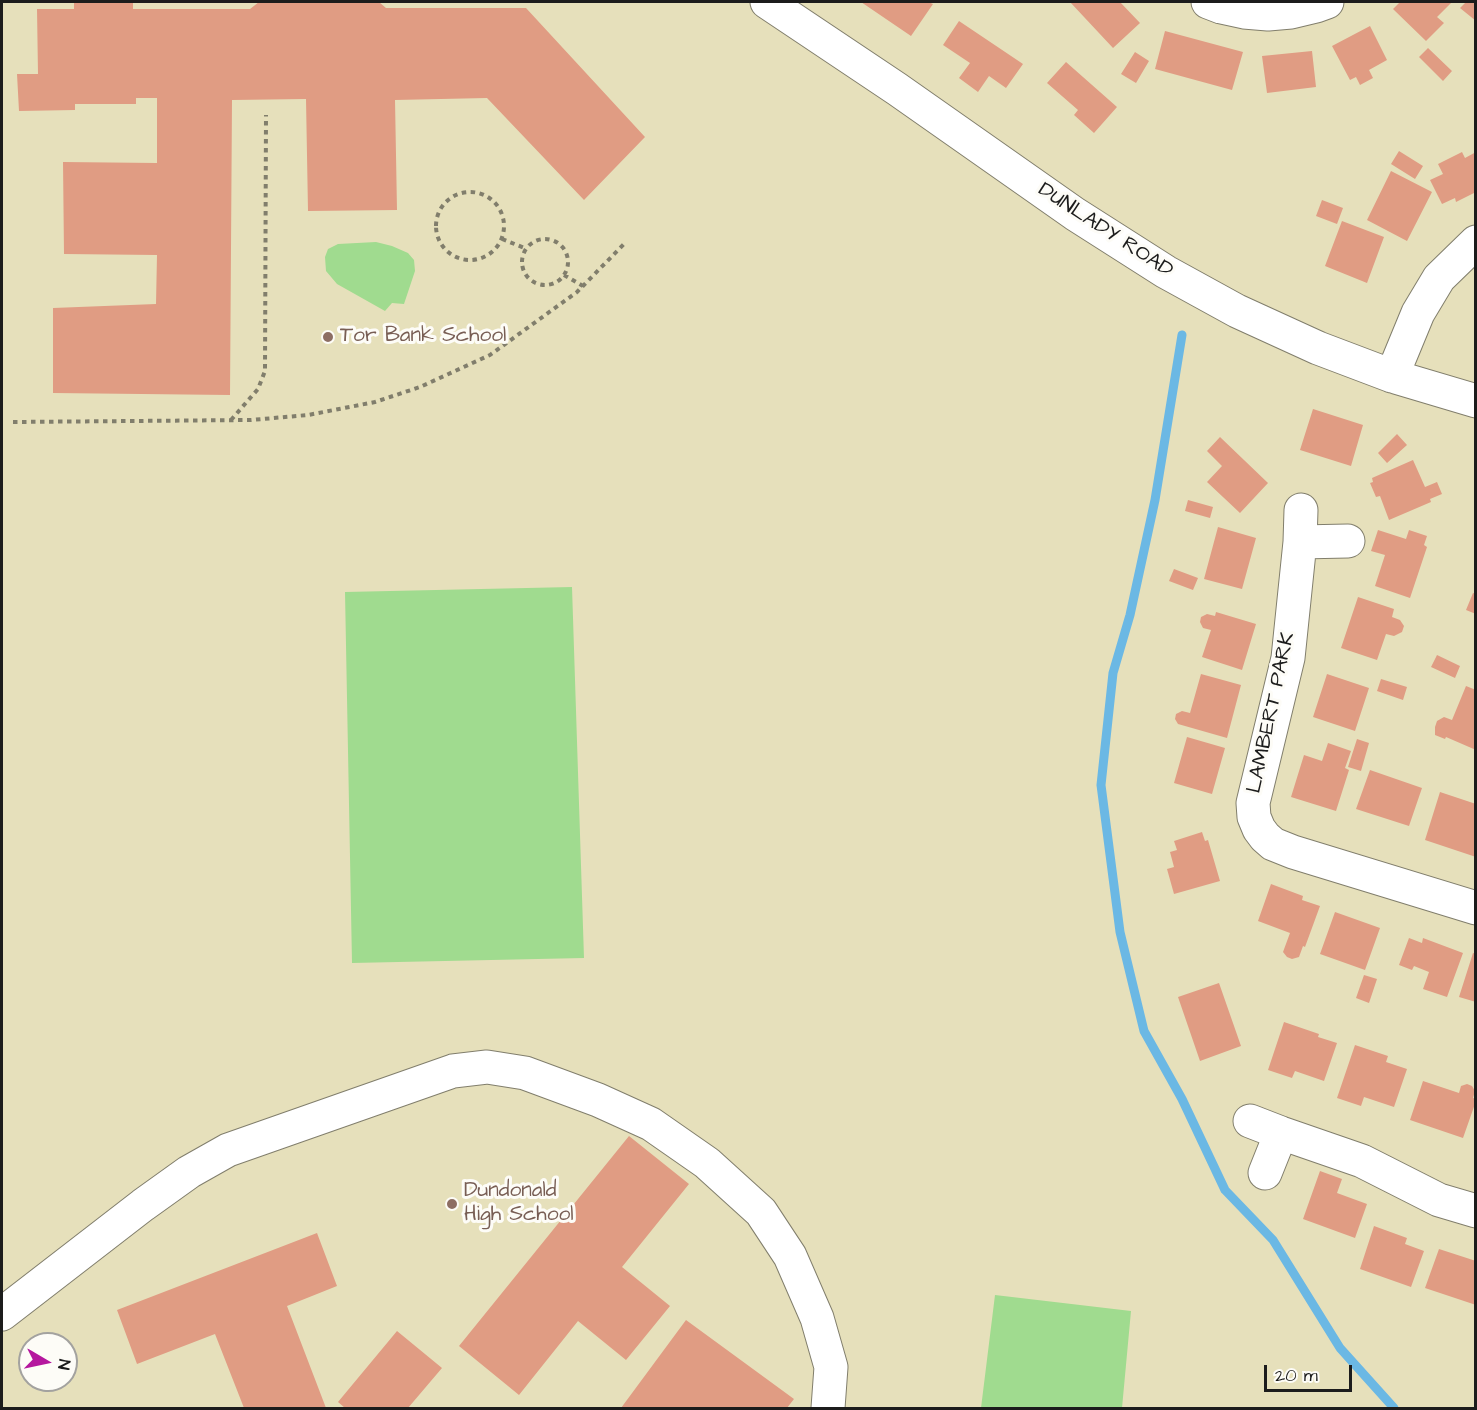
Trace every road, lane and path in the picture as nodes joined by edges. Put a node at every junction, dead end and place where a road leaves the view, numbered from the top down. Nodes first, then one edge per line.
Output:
1 (767, 2) edge
2 (1208, 2) edge
3 (1327, 2) edge
4 (807, 13) edge
5 (267, 115) dead end
6 (502, 239) junction
7 (1476, 242) edge
8 (626, 243) dead end
9 (527, 249) junction
10 (564, 275) junction
11 (583, 286) junction
12 (1392, 376) junction
13 (1476, 401) edge
14 (231, 420) junction
15 (13, 422) dead end
16 (1301, 510) dead end
17 (1348, 541) dead end
18 (1300, 543) junction
19 (1476, 908) edge
20 (1250, 1121) dead end
21 (1281, 1134) junction
22 (1266, 1173) dead end
23 (1476, 1211) edge
24 (2, 1314) edge
25 (828, 1408) edge

1 - 4 street, DUNLADY ROAD
2 - 3 street
4 - 12 street, DUNLADY ROAD
5 - 14 path
6 - 6 path
6 - 9 path
7 - 12 street
8 - 11 path
9 - 10 path
9 - 10 path
10 - 11 path
11 - 14 path
12 - 13 street, DUNLADY ROAD
14 - 15 path
16 - 18 street, LAMBERT PARK
17 - 18 street
18 - 19 street, LAMBERT PARK
20 - 21 street
21 - 22 street
21 - 23 street
24 - 25 street

